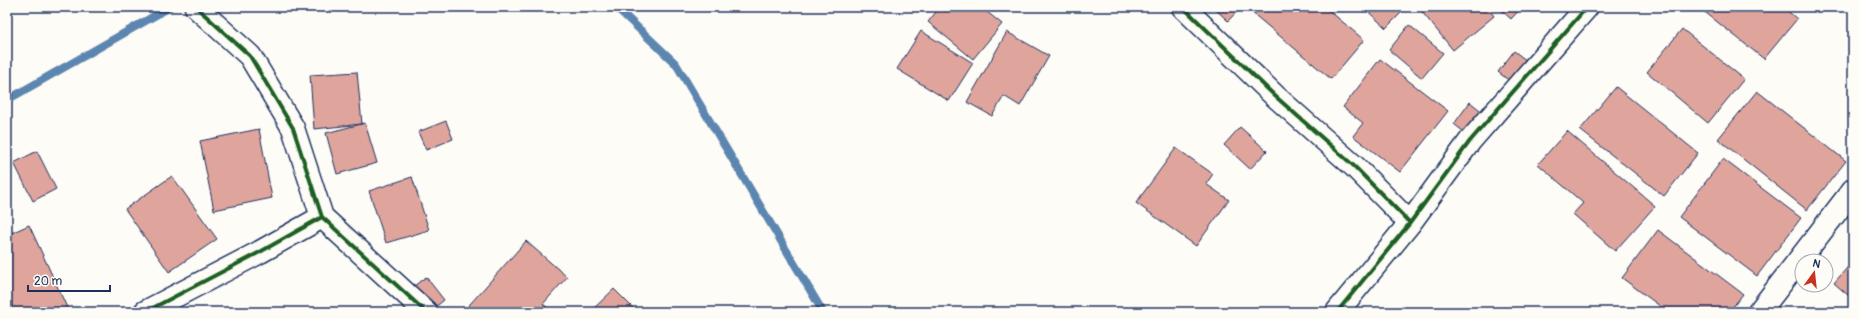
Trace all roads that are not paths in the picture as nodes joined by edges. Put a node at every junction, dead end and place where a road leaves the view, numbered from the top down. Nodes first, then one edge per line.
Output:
1 (1183, 7) edge
2 (1587, 7) edge
3 (197, 8) edge
4 (1853, 190) edge
5 (322, 217) junction
6 (1410, 223) junction
7 (145, 312) edge
8 (426, 312) edge
9 (1337, 312) edge
10 (1759, 312) edge

1 - 6 street
2 - 6 street
3 - 5 street
4 - 10 street
5 - 7 street
5 - 8 street
6 - 9 street

